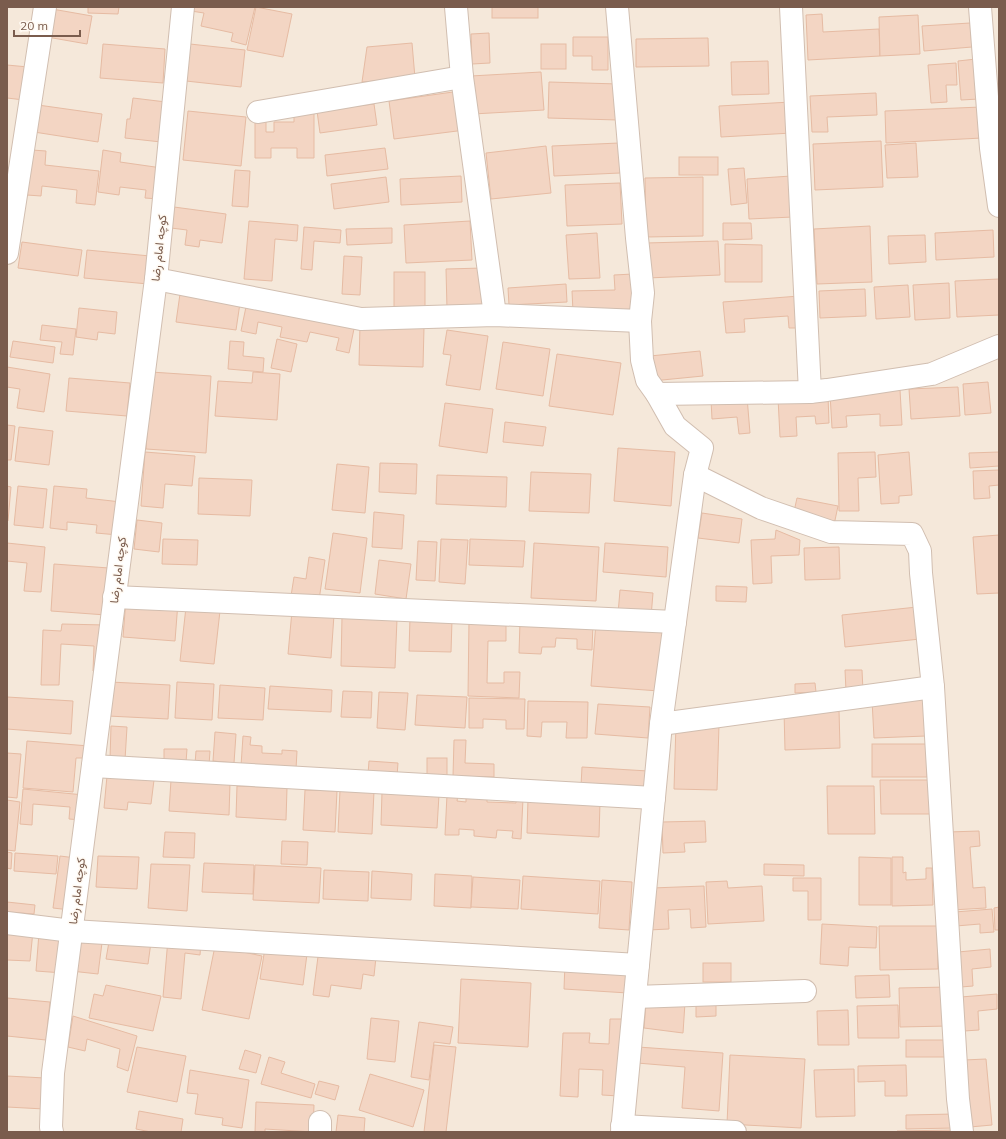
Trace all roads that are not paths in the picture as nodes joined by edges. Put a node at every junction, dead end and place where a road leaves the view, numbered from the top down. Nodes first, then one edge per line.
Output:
1 (45, 7) edge
2 (183, 7) edge
3 (456, 7) edge
4 (617, 7) edge
5 (791, 7) edge
6 (980, 7) edge
7 (462, 77) junction
8 (258, 112) dead end
9 (995, 147) edge
10 (999, 206) edge
11 (7, 253) edge
12 (156, 279) junction
13 (495, 315) junction
14 (640, 321) junction
15 (999, 346) edge
16 (810, 392) junction
17 (657, 394) junction
18 (695, 475) junction
19 (114, 597) junction
20 (675, 622) junction
21 (934, 687) junction
22 (661, 724) junction
23 (93, 766) junction
24 (654, 798) junction
25 (7, 924) edge
26 (72, 931) junction
27 (638, 965) junction
28 (805, 991) dead end
29 (635, 997) junction
30 (622, 1129) edge
31 (52, 1132) edge
32 (735, 1132) edge
33 (962, 1132) edge

1 - 11 street
2 - 12 street, کوچه امام رضا
3 - 7 street
4 - 14 street
5 - 16 street
6 - 9 street
7 - 8 street
7 - 13 street
9 - 10 street
12 - 13 street
12 - 19 street, کوچه امام رضا
13 - 14 street
14 - 17 street
15 - 16 street
16 - 17 street
17 - 18 street
18 - 20 street
18 - 21 street
19 - 20 street
19 - 23 street, کوچه امام رضا
20 - 22 street
21 - 22 street
21 - 33 street
22 - 24 street
23 - 24 street
23 - 26 street, کوچه امام رضا
24 - 27 street
25 - 26 street
26 - 27 street
26 - 31 street, کوچه امام رضا
27 - 29 street
28 - 29 street
29 - 30 street
30 - 32 street

